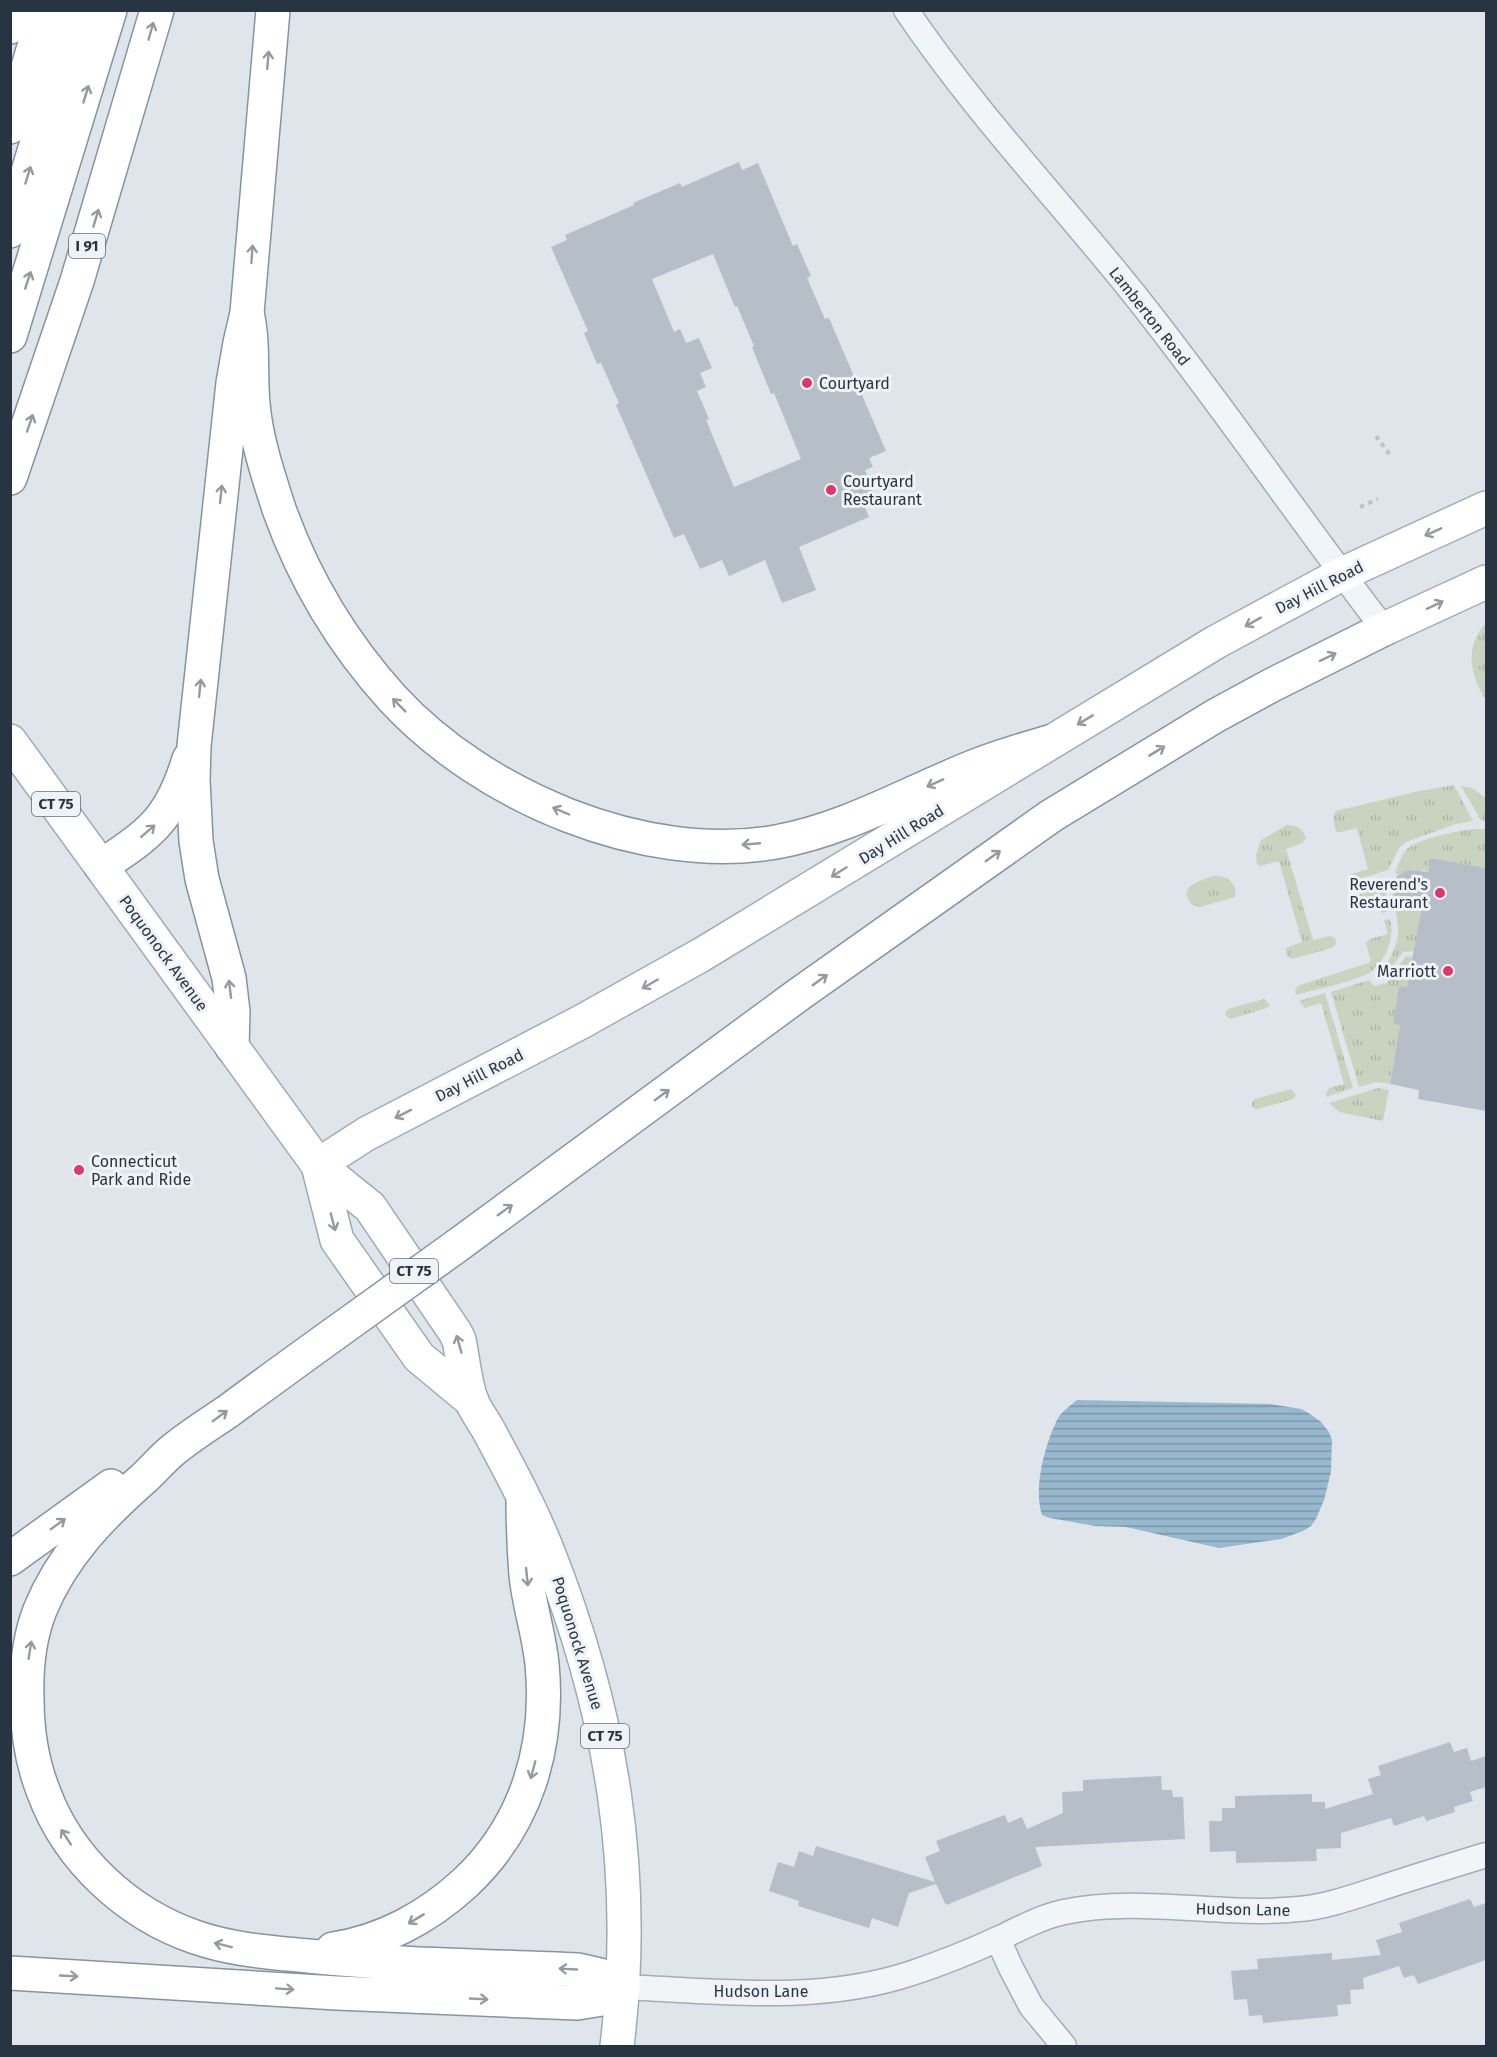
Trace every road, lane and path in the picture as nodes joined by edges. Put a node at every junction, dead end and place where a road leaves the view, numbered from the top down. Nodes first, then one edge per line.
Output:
1 (15, 10) edge
2 (45, 10) edge
3 (77, 10) edge
4 (110, 10) edge
5 (157, 10) edge
6 (273, 10) edge
7 (906, 10) edge
8 (10, 27) edge
9 (10, 127) edge
10 (10, 231) edge
11 (247, 313) junction
12 (10, 336) edge
13 (1376, 436) dead end
14 (1390, 455) dead end
15 (10, 478) edge
16 (1378, 499) dead end
17 (1360, 507) dead end
18 (1486, 508) edge
19 (1342, 574) junction
20 (1486, 582) edge
21 (1384, 629) junction
22 (10, 741) edge
23 (1049, 742) junction
24 (194, 746) junction
25 (101, 866) junction
26 (232, 1047) junction
27 (318, 1165) junction
28 (472, 1401) junction
29 (173, 1450) junction
30 (523, 1498) junction
31 (10, 1558) edge
32 (1486, 1855) edge
33 (998, 1939) junction
34 (280, 1953) junction
35 (10, 1973) edge
36 (623, 1987) junction
37 (617, 2046) edge
38 (1064, 2046) edge

1 - 8 main road
2 - 9 main road
10 -> 3 main road
12 -> 4 main road
15 -> 5 main road, I 91
11 -> 6 main road
7 - 19 street, Lamberton Road
23 -> 11 main road
24 -> 11 main road
13 - 14 path
16 - 17 path
18 -> 19 main road, Day Hill Road
19 - 21 street, Lamberton Road
19 -> 23 main road, Day Hill Road
21 -> 20 main road
29 -> 21 main road, bridge
22 - 25 main road, Poquonock Avenue / CT 75
23 -> 27 main road, Day Hill Road
25 -> 24 main road
26 -> 24 main road
25 - 26 main road, Poquonock Avenue / CT 75
26 - 27 main road, Poquonock Avenue / CT 75
27 -> 28 main road, Poquonock Avenue / CT 75
28 -> 27 main road, Poquonock Avenue / CT 75
28 - 30 main road, Poquonock Avenue / CT 75
31 -> 29 main road
34 -> 29 main road
30 -> 34 main road
30 - 36 main road, Poquonock Avenue / CT 75
32 - 33 street, Hudson Lane
33 - 36 street, Hudson Lane
33 - 38 street
36 -> 34 main road
35 -> 36 main road
36 - 37 main road, Poquonock Avenue / CT 75

